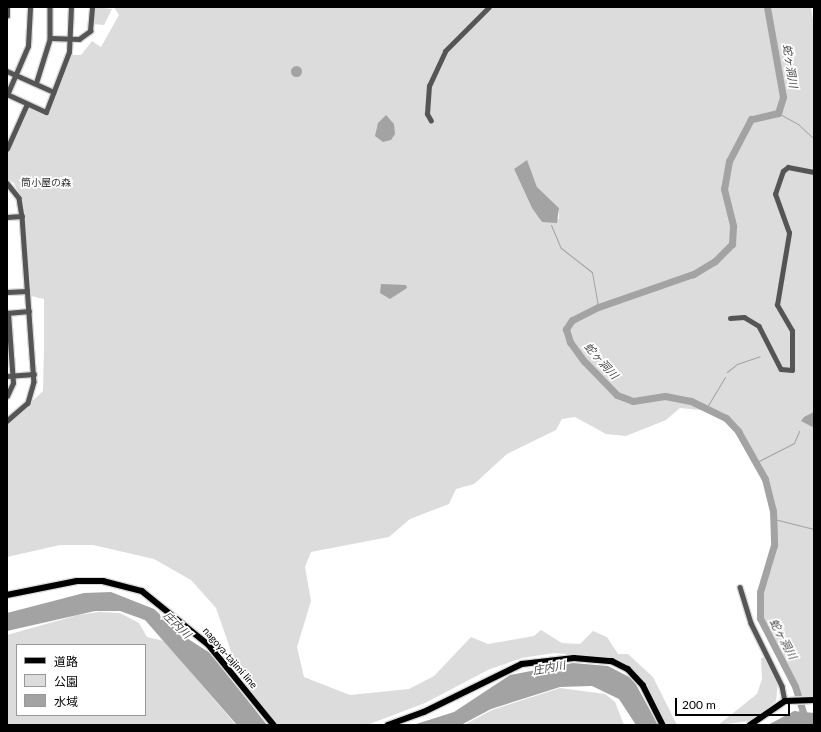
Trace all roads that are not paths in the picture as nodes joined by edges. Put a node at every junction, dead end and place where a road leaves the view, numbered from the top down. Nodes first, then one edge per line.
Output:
1 (7, 7) edge
2 (30, 7) edge
3 (50, 7) edge
4 (71, 7) edge
5 (92, 7) edge
6 (489, 7) edge
7 (7, 16) edge
8 (50, 38) junction
9 (71, 39) junction
10 (7, 70) edge
11 (17, 75) junction
12 (36, 84) junction
13 (54, 92) junction
14 (7, 94) edge
15 (27, 104) junction
16 (431, 121) dead end
17 (7, 149) edge
18 (814, 172) edge
19 (7, 183) edge
20 (22, 216) junction
21 (7, 217) edge
22 (27, 291) junction
23 (7, 292) edge
24 (29, 311) junction
25 (8, 313) edge
26 (730, 318) dead end
27 (8, 334) edge
28 (9, 355) edge
29 (34, 374) junction
30 (10, 376) edge
31 (7, 396) edge
32 (7, 421) edge
33 (740, 587) dead end
34 (7, 595) edge
35 (814, 700) edge
36 (785, 701) junction
37 (274, 725) edge
38 (388, 725) edge
39 (663, 725) edge
40 (750, 725) edge

1 - 7 street
2 - 11 street
3 - 8 street
4 - 9 street
5 - 9 street
6 - 16 street
8 - 9 street
8 - 12 street
9 - 13 street
10 - 11 street
11 - 12 street
11 - 14 street
12 - 13 street
13 - 15 street
14 - 15 street
15 - 17 street
18 - 26 street
19 - 20 street
20 - 21 street
20 - 22 street
22 - 23 street
22 - 24 street
24 - 25 street
24 - 29 street
25 - 27 street
27 - 28 street
28 - 30 street
29 - 30 street
29 - 32 street
30 - 31 street
33 - 36 street
34 - 37 main road, nagoya-tajimi line
35 - 36 main road
36 - 40 main road
38 - 39 main road

